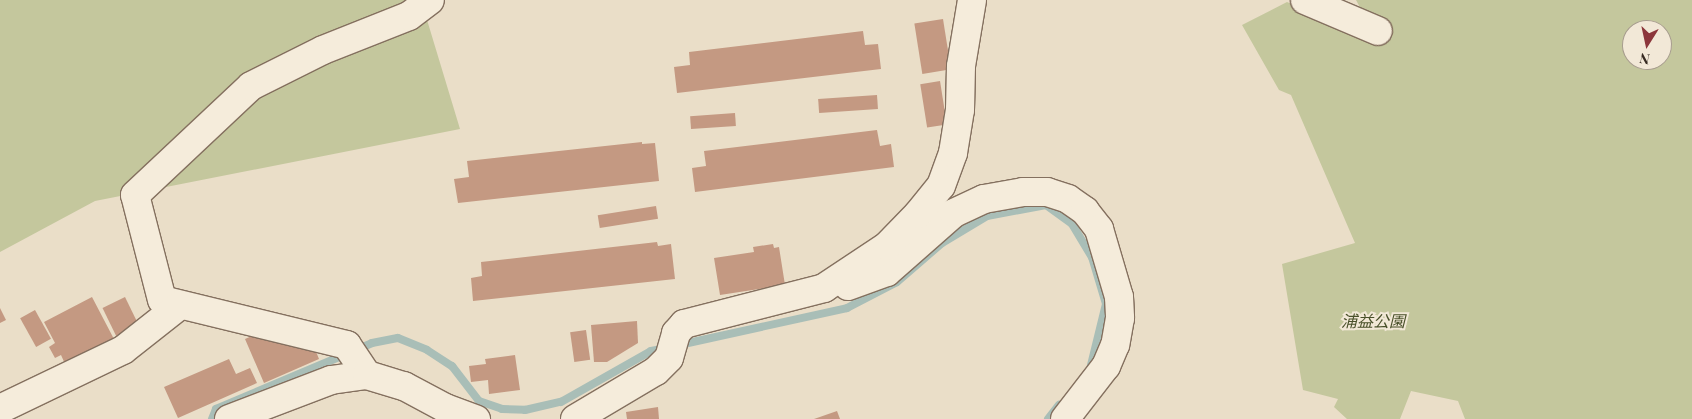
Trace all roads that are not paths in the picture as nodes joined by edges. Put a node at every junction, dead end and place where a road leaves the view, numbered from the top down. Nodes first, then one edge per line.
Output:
1 (430, 0) edge
2 (972, 0) edge
3 (1305, 0) edge
4 (1378, 31) dead end
5 (824, 288) junction
6 (179, 306) junction
7 (357, 360) junction
8 (0, 409) edge
9 (229, 419) edge
10 (476, 419) edge
11 (575, 419) edge
12 (1064, 419) edge

1 - 6 street
2 - 5 street
3 - 4 street
5 - 11 street
5 - 12 street
6 - 7 street
6 - 8 street
7 - 9 street
7 - 10 street

